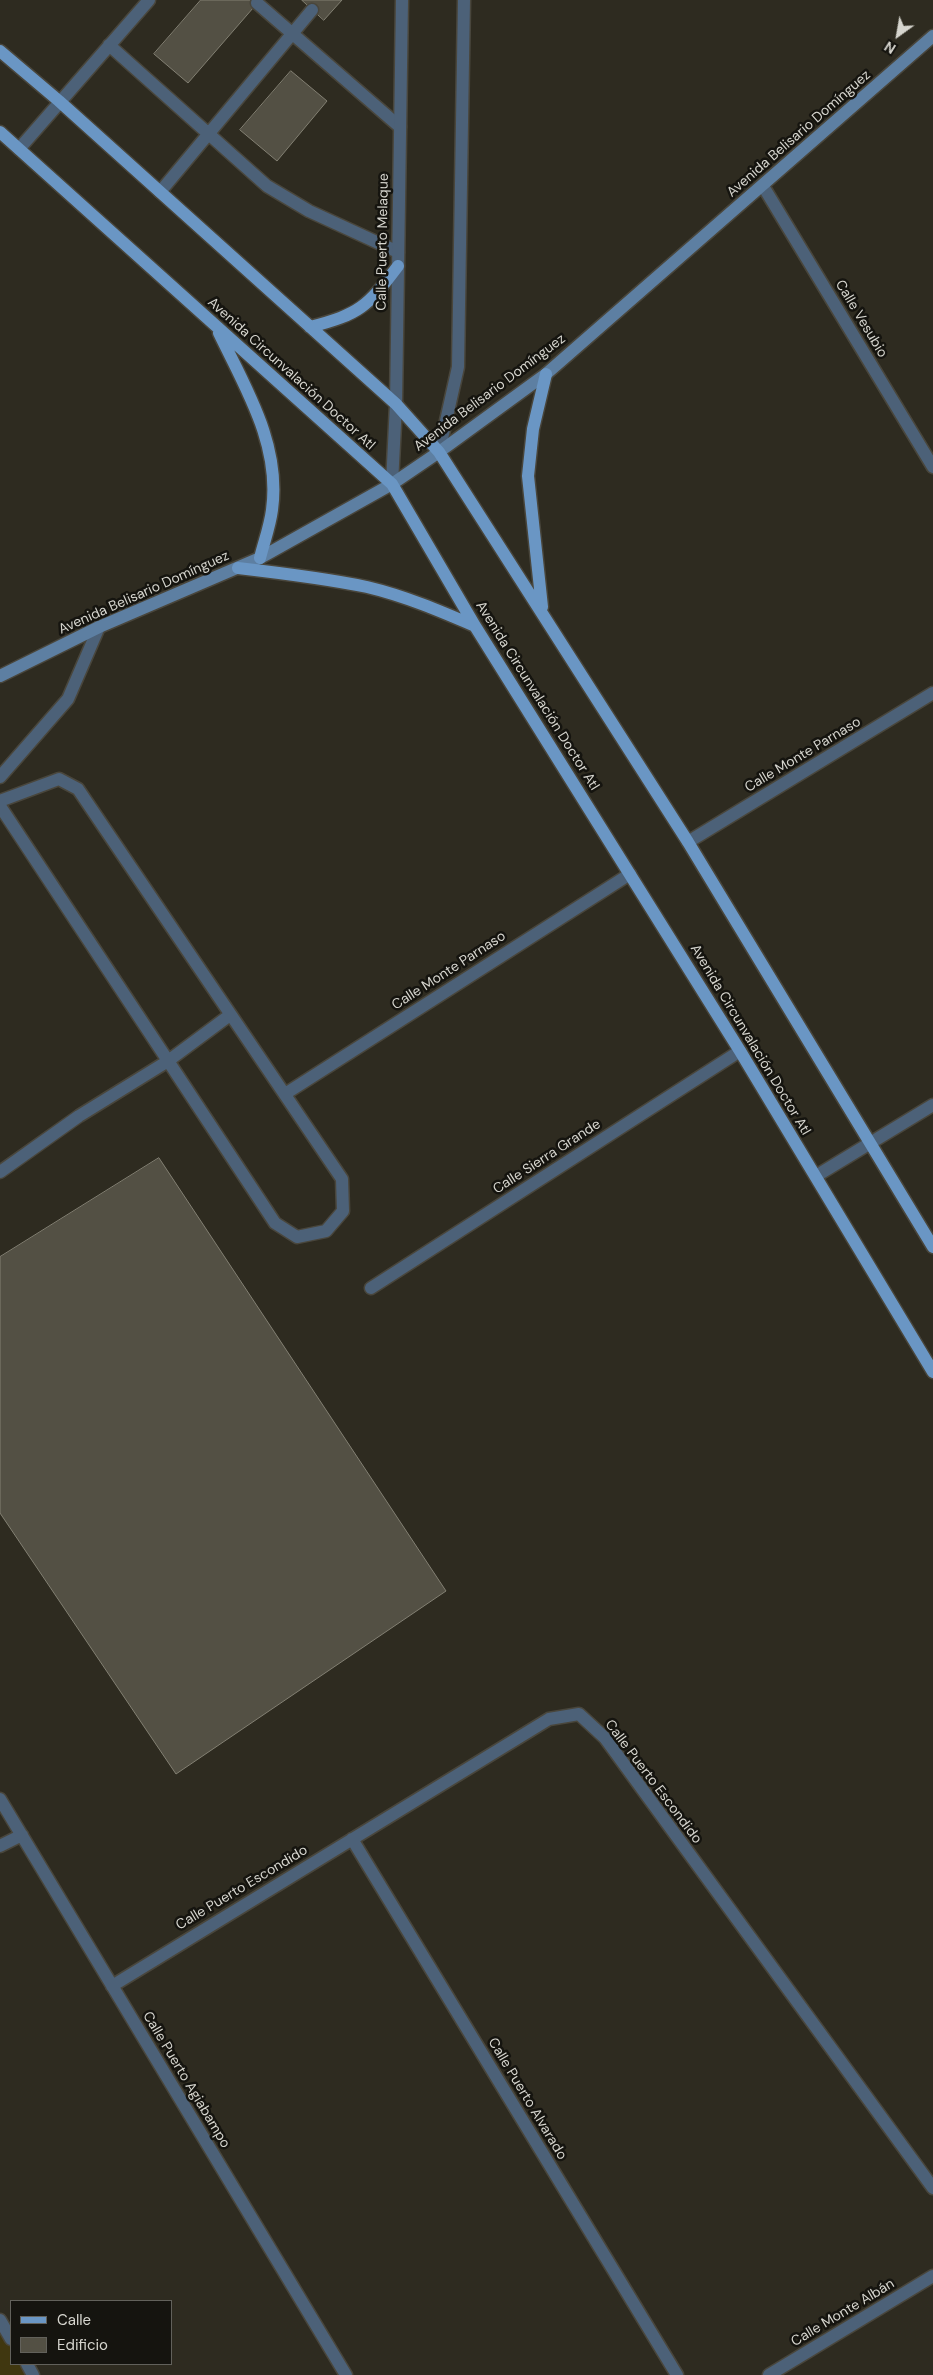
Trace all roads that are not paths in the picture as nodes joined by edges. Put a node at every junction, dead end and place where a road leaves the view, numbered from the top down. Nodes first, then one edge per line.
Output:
1 (149, 0) edge
2 (402, 0) edge
3 (464, 0) edge
4 (257, 3) dead end
5 (312, 10) dead end
6 (292, 33) junction
7 (933, 36) edge
8 (109, 45) junction
9 (0, 51) edge
10 (60, 101) junction
11 (400, 127) junction
12 (0, 132) edge
13 (208, 134) junction
14 (18, 149) junction
15 (762, 186) junction
16 (160, 192) junction
17 (398, 252) junction
18 (398, 266) junction
19 (216, 326) junction
20 (310, 327) junction
21 (546, 374) junction
22 (396, 404) junction
23 (439, 452) junction
24 (933, 467) edge
25 (392, 484) junction
26 (260, 558) junction
27 (238, 568) junction
28 (543, 612) junction
29 (475, 626) junction
30 (99, 628) junction
31 (0, 676) edge
32 (933, 694) edge
33 (0, 777) edge
34 (0, 801) edge
35 (0, 806) edge
36 (688, 842) junction
37 (630, 874) junction
38 (230, 1015) junction
39 (740, 1051) junction
40 (168, 1061) junction
41 (285, 1094) junction
42 (933, 1106) edge
43 (871, 1143) junction
44 (0, 1172) edge
45 (816, 1176) junction
46 (933, 1246) edge
47 (371, 1288) dead end
48 (933, 1372) edge
49 (0, 1800) edge
50 (22, 1835) junction
51 (352, 1839) junction
52 (0, 1846) edge
53 (112, 1986) junction
54 (933, 2188) edge
55 (933, 2276) edge
56 (0, 2320) edge
57 (10, 2337) edge
58 (346, 2375) edge
59 (677, 2375) edge
60 (769, 2375) edge

1 - 8 street
2 - 11 street, Calle Puerto Melaque
3 - 23 street
4 - 6 street
5 - 6 street
6 - 11 street
6 - 13 street
7 - 15 main road, Avenida Belisario Domínguez
8 - 10 street
8 - 13 street
9 - 10 main road
10 - 14 street
10 - 16 main road
11 - 17 street, Calle Puerto Melaque
12 - 14 main road, Avenida Circunvalación Doctor Atl
13 - 16 street
13 - 17 street
14 - 19 main road, Avenida Circunvalación Doctor Atl
15 - 21 main road, Avenida Belisario Domínguez
15 - 24 street, Calle Vesubio
16 - 20 main road
17 - 18 street, Calle Puerto Melaque
18 - 20 main road
18 - 22 street, Calle Puerto Melaque
19 - 25 main road, Avenida Circunvalación Doctor Atl
19 - 26 main road
20 - 22 main road
21 - 23 main road, Avenida Belisario Domínguez
21 - 28 main road
22 - 23 main road
22 - 25 street, Calle Puerto Melaque
23 - 25 main road, Avenida Belisario Domínguez
23 - 28 main road
25 - 26 main road, Avenida Belisario Domínguez
25 - 29 main road, Avenida Circunvalación Doctor Atl
26 - 27 main road, Avenida Belisario Domínguez
27 - 29 main road
27 - 30 main road, Avenida Belisario Domínguez
28 - 36 main road
29 - 37 main road, Avenida Circunvalación Doctor Atl
30 - 31 main road, Avenida Belisario Domínguez
30 - 33 street
32 - 36 street, Calle Monte Parnaso
34 - 38 street
35 - 40 street
36 - 43 main road
37 - 39 main road, Avenida Circunvalación Doctor Atl
37 - 41 street, Calle Monte Parnaso
38 - 40 street
38 - 41 street
39 - 45 main road, Avenida Circunvalación Doctor Atl
39 - 47 street, Calle Sierra Grande
40 - 41 street
40 - 44 street
42 - 43 street
43 - 45 street
43 - 46 main road
45 - 48 main road, Avenida Circunvalación Doctor Atl
49 - 50 street, Calle Puerto Agiabampo
50 - 52 street
50 - 53 street, Calle Puerto Agiabampo
51 - 53 street, Calle Puerto Escondido
51 - 54 street, Calle Puerto Escondido
51 - 59 street, Calle Puerto Alvarado
53 - 58 street, Calle Puerto Agiabampo
55 - 60 street, Calle Monte Albán
56 - 57 street

